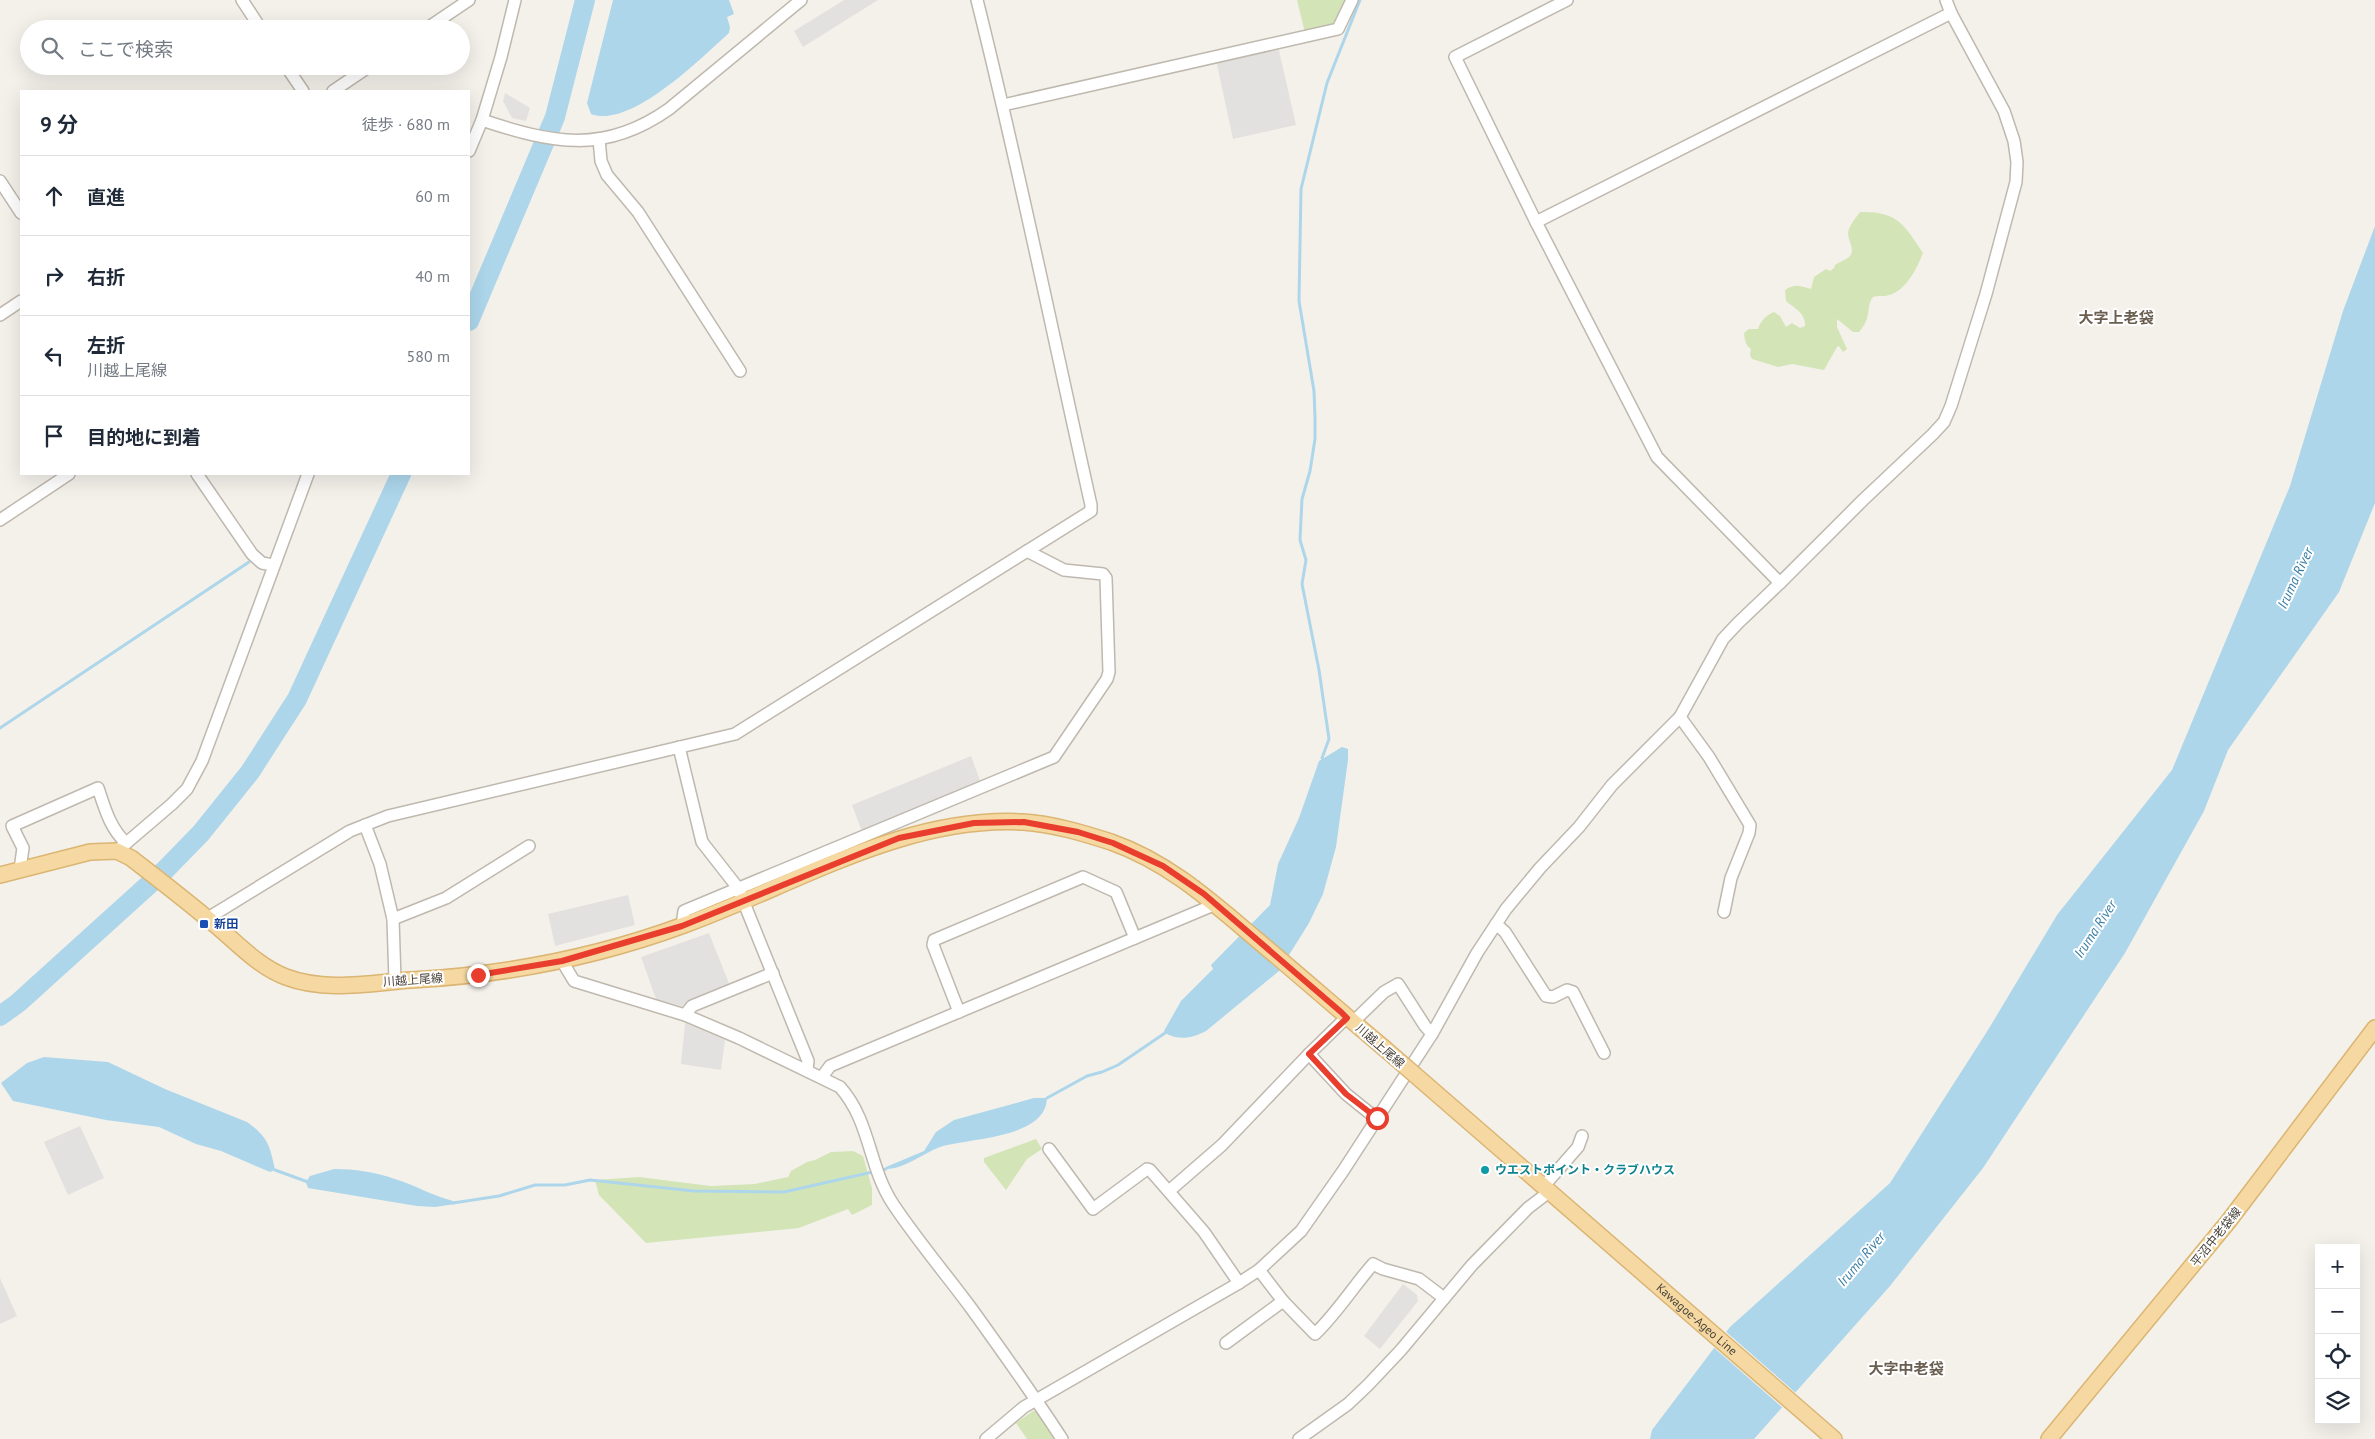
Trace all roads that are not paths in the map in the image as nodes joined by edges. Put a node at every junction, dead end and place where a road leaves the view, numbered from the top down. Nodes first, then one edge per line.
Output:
1 (242, 0) edge
2 (469, 0) edge
3 (515, 0) edge
4 (801, 0) edge
5 (977, 0) edge
6 (1352, 0) edge
7 (1567, 0) edge
8 (1946, 0) edge
9 (1951, 13) junction
10 (255, 20) edge
11 (439, 20) edge
12 (292, 75) edge
13 (357, 75) edge
14 (302, 90) edge
15 (334, 90) edge
16 (1003, 104) junction
17 (482, 120) junction
18 (599, 139) junction
19 (470, 149) edge
20 (0, 181) edge
21 (20, 211) edge
22 (1536, 222) junction
23 (20, 302) edge
24 (0, 315) edge
25 (740, 371) dead end
26 (68, 475) edge
27 (198, 475) edge
28 (308, 475) edge
29 (0, 520) edge
30 (1027, 551) junction
31 (273, 565) junction
32 (1780, 584) junction
33 (1680, 717) junction
34 (679, 747) junction
35 (364, 825) junction
36 (529, 846) dead end
37 (122, 847) junction
38 (20, 869) junction
39 (0, 875) edge
40 (741, 895) junction
41 (1216, 904) junction
42 (1724, 912) dead end
43 (208, 918) junction
44 (393, 919) junction
45 (1496, 924) junction
46 (1135, 938) junction
47 (562, 961) junction
48 (773, 973) junction
49 (395, 981) junction
50 (959, 1012) junction
51 (685, 1015) junction
52 (1350, 1020) junction
53 (2375, 1028) edge
54 (1432, 1034) junction
55 (1604, 1053) dead end
56 (1309, 1054) junction
57 (807, 1070) junction
58 (822, 1077) junction
59 (1377, 1118) junction
60 (1582, 1136) dead end
61 (1049, 1149) dead end
62 (1169, 1191) junction
63 (1550, 1193) junction
64 (1259, 1270) junction
65 (1238, 1283) junction
66 (1444, 1298) junction
67 (1283, 1301) junction
68 (1226, 1343) dead end
69 (1037, 1400) junction
70 (986, 1439) edge
71 (1062, 1439) edge
72 (1300, 1439) edge
73 (1834, 1439) edge
74 (2049, 1439) edge

1 - 10 street
2 - 11 street
3 - 17 street
4 - 18 street
5 - 16 street
6 - 16 street
7 - 22 street
8 - 9 street
9 - 22 street
9 - 32 street
12 - 14 street
13 - 15 street
16 - 30 street
17 - 18 street
17 - 19 street
18 - 25 street
20 - 21 street
22 - 32 street
23 - 24 street
26 - 29 street
27 - 31 street
28 - 31 street
30 - 34 street
30 - 40 street
31 - 37 street
32 - 33 street
33 - 42 street
33 - 45 street
34 - 35 street
34 - 40 street
35 - 43 street
35 - 44 street
36 - 44 street
37 - 38 main road
37 - 38 street
37 - 43 main road, 川越上尾線
38 - 39 main road
40 - 41 main road, 川越上尾線
40 - 47 main road, 川越上尾線
40 - 48 street
41 - 46 street
41 - 52 main road, 川越上尾線
43 - 49 main road, 川越上尾線
44 - 49 street
45 - 54 street
45 - 55 street
46 - 50 street
46 - 50 street
47 - 49 main road, 川越上尾線
47 - 51 street
48 - 51 street
48 - 57 street
50 - 58 street
51 - 57 street
52 - 54 street
52 - 56 street
52 - 63 main road, 川越上尾線, bridge
53 - 74 main road, 平沼中老袋線
54 - 59 street
56 - 59 street
56 - 62 street
57 - 58 street
58 - 69 street
59 - 64 street
60 - 63 street
61 - 62 street
62 - 65 street
63 - 66 street
63 - 73 main road, Kawagoe-Ageo Line
64 - 65 street
64 - 67 street
65 - 69 street
66 - 67 street
66 - 72 street
67 - 68 street
69 - 70 street
69 - 71 street

